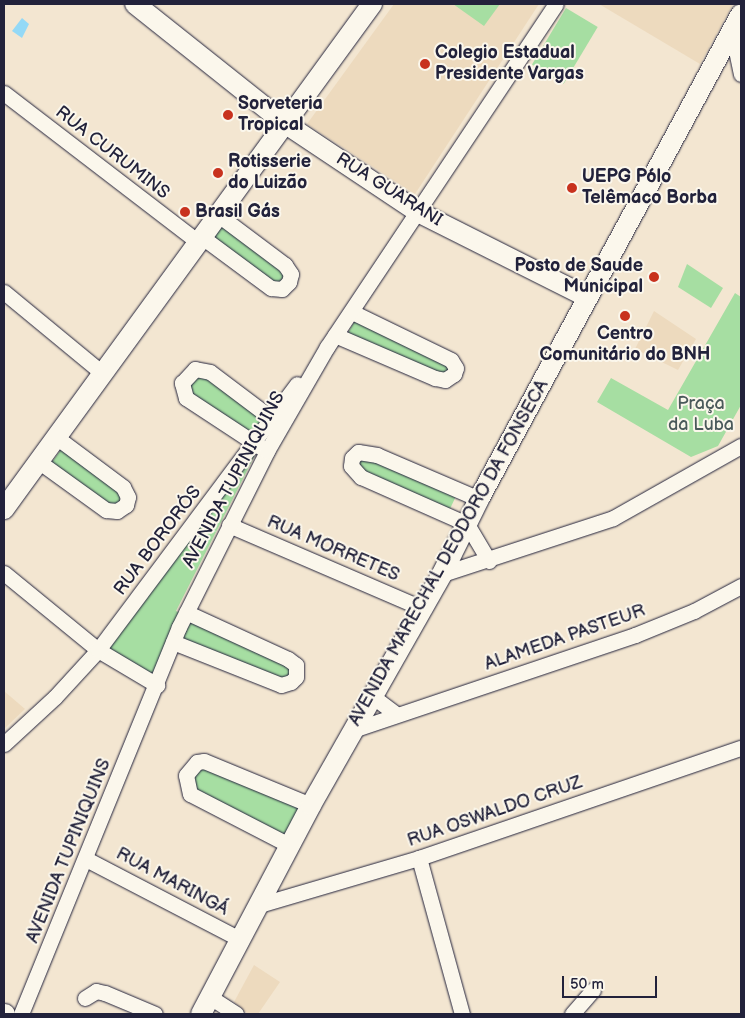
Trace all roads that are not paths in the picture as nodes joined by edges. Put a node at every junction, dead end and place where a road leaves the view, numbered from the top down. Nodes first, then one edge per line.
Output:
1 (135, 4) edge
2 (372, 4) edge
3 (556, 4) edge
4 (737, 23) edge
5 (741, 74) edge
6 (4, 94) edge
7 (286, 124) junction
8 (418, 212) junction
9 (217, 214) junction
10 (200, 240) junction
11 (4, 292) edge
12 (587, 297) junction
13 (352, 312) junction
14 (331, 341) junction
15 (101, 372) junction
16 (271, 418) junction
17 (56, 437) junction
18 (741, 446) edge
19 (260, 448) junction
20 (38, 460) junction
21 (479, 499) junction
22 (4, 509) edge
23 (229, 524) junction
24 (467, 524) junction
25 (488, 561) junction
26 (4, 572) edge
27 (442, 574) junction
28 (741, 586) edge
29 (422, 608) junction
30 (186, 612) junction
31 (173, 642) junction
32 (98, 650) junction
33 (157, 685) junction
34 (372, 696) junction
35 (396, 714) junction
36 (353, 730) junction
37 (4, 744) edge
38 (741, 748) edge
39 (310, 805) junction
40 (290, 845) junction
41 (419, 858) junction
42 (86, 859) junction
43 (259, 905) junction
44 (240, 939) junction
45 (593, 990) dead end
46 (85, 998) dead end
47 (205, 1006) edge
48 (21, 1014) edge
49 (155, 1014) edge
50 (236, 1014) edge
51 (462, 1014) edge
52 (572, 1014) edge

1 - 7 street, RUA GUARANI
2 - 7 street
3 - 8 street, AVENIDA TUPINIQUINS
4 - 5 street
4 - 12 street, AVENIDA MARECHAL DEODORO DA FONSECA
6 - 10 street, RUA CURUMINS
7 - 8 street, RUA GUARANI
7 - 9 street
8 - 12 street, RUA GUARANI
8 - 13 street, AVENIDA TUPINIQUINS
9 - 10 street
9 - 10 street, RUA CURUMINS
10 - 15 street
11 - 15 street
12 - 21 street, AVENIDA MARECHAL DEODORO DA FONSECA
13 - 14 street, AVENIDA TUPINIQUINS
13 - 14 street
14 - 16 street, RUA BORORÓS
14 - 19 street, AVENIDA TUPINIQUINS
15 - 17 street
16 - 19 street, RUA BORORÓS
16 - 19 street
17 - 20 street
17 - 20 street
18 - 25 street
19 - 23 street, AVENIDA TUPINIQUINS
19 - 32 street, RUA BORORÓS
20 - 22 street
21 - 24 street, AVENIDA MARECHAL DEODORO DA FONSECA
21 - 24 street
23 - 29 street, RUA MORRETES
23 - 30 street, AVENIDA TUPINIQUINS
24 - 25 street
24 - 27 street, AVENIDA MARECHAL DEODORO DA FONSECA
25 - 27 street
26 - 32 street
27 - 29 street, AVENIDA MARECHAL DEODORO DA FONSECA
28 - 35 street, ALAMEDA PASTEUR
29 - 34 street, AVENIDA MARECHAL DEODORO DA FONSECA
30 - 31 street, AVENIDA TUPINIQUINS
30 - 31 street
31 - 33 street, AVENIDA TUPINIQUINS
32 - 33 street
32 - 37 street, RUA BORORÓS
33 - 42 street, AVENIDA TUPINIQUINS
34 - 35 street
34 - 36 street, AVENIDA MARECHAL DEODORO DA FONSECA
35 - 36 street, ALAMEDA PASTEUR
36 - 39 street, AVENIDA MARECHAL DEODORO DA FONSECA
38 - 41 street, RUA OSWALDO CRUZ
39 - 40 street, AVENIDA MARECHAL DEODORO DA FONSECA
39 - 40 street
40 - 43 street, AVENIDA MARECHAL DEODORO DA FONSECA
41 - 43 street, RUA OSWALDO CRUZ
41 - 51 street
42 - 44 street, RUA MARINGÁ
42 - 48 street, AVENIDA TUPINIQUINS
43 - 44 street, AVENIDA MARECHAL DEODORO DA FONSECA
44 - 47 street, AVENIDA MARECHAL DEODORO DA FONSECA
45 - 52 street
46 - 49 street
47 - 50 street

